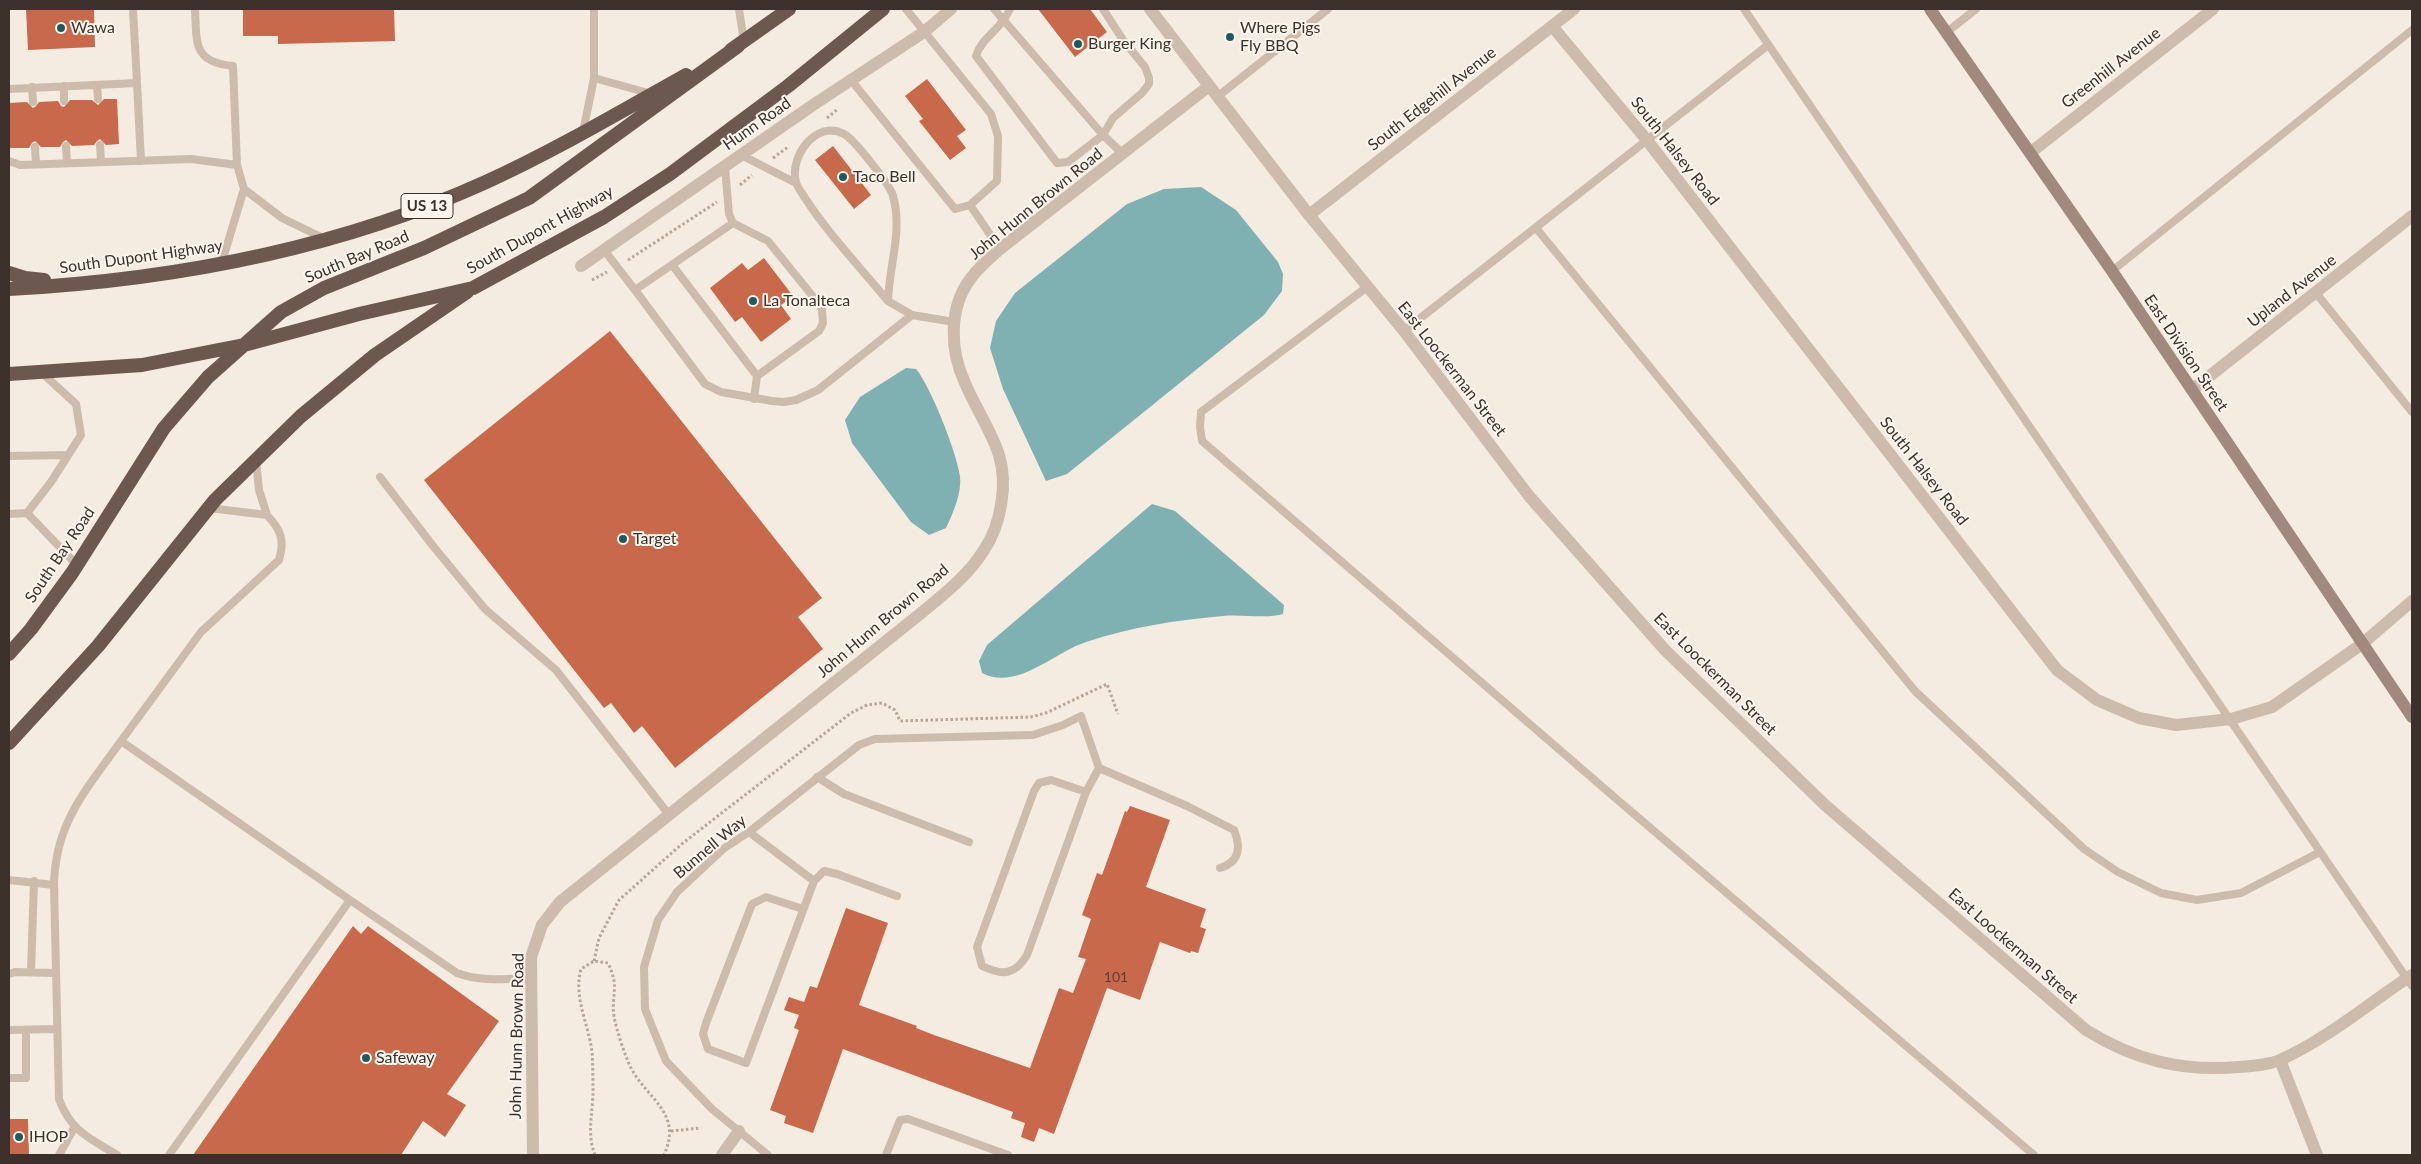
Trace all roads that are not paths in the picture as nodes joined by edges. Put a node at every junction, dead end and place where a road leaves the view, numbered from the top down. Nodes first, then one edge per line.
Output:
1 (133, 9) edge
2 (195, 9) edge
3 (594, 9) edge
4 (739, 9) edge
5 (789, 9) edge
6 (883, 9) edge
7 (906, 9) edge
8 (952, 9) edge
9 (994, 9) edge
10 (1010, 9) edge
11 (1103, 9) edge
12 (1150, 9) edge
13 (1328, 9) edge
14 (1574, 9) edge
15 (1744, 9) edge
16 (1930, 9) edge
17 (1976, 9) edge
18 (2213, 9) edge
19 (1005, 21) junction
20 (1552, 26) junction
21 (2412, 30) edge
22 (924, 32) junction
23 (1947, 32) junction
24 (741, 44) junction
25 (1768, 44) junction
26 (594, 78) junction
27 (850, 80) junction
28 (136, 83) junction
29 (97, 85) junction
30 (64, 86) junction
31 (1209, 86) junction
32 (9, 88) edge
33 (32, 88) junction
34 (652, 94) junction
35 (1217, 97) junction
36 (98, 99) dead end
37 (64, 101) dead end
38 (33, 102) dead end
39 (584, 132) junction
40 (1103, 135) junction
41 (1646, 139) junction
42 (100, 145) dead end
43 (66, 146) dead end
44 (35, 147) dead end
45 (2030, 153) junction
46 (1123, 154) junction
47 (741, 155) junction
48 (9, 161) edge
49 (141, 161) junction
50 (101, 162) junction
51 (67, 163) junction
52 (36, 164) junction
53 (237, 165) junction
54 (725, 166) junction
55 (796, 183) junction
56 (244, 189) junction
57 (970, 205) junction
58 (1309, 215) junction
59 (2412, 216) edge
60 (733, 223) junction
61 (1536, 228) junction
62 (325, 239) junction
63 (1000, 249) junction
64 (604, 250) junction
65 (221, 265) junction
66 (582, 266) dead end
67 (673, 266) junction
68 (2112, 271) junction
69 (9, 273) edge
70 (87, 285) junction
71 (1366, 287) junction
72 (473, 288) junction
73 (9, 289) edge
74 (635, 290) junction
75 (2316, 294) junction
76 (888, 301) junction
77 (912, 315) junction
78 (954, 322) junction
79 (1404, 331) junction
80 (244, 345) junction
81 (41, 372) junction
82 (9, 374) edge
83 (757, 376) junction
84 (2192, 390) junction
85 (754, 399) junction
86 (2409, 401) edge
87 (2412, 412) edge
88 (68, 455) junction
89 (9, 456) edge
90 (256, 460) junction
91 (380, 477) dead end
92 (209, 508) junction
93 (27, 513) junction
94 (9, 514) edge
95 (267, 516) junction
96 (77, 565) junction
97 (2412, 601) edge
98 (2362, 644) junction
99 (9, 654) edge
100 (2412, 717) edge
101 (2231, 719) junction
102 (121, 741) junction
103 (9, 742) edge
104 (1099, 768) junction
105 (817, 777) junction
106 (1086, 792) junction
107 (670, 816) junction
108 (749, 832) junction
109 (969, 842) dead end
110 (2320, 852) junction
111 (1220, 868) dead end
112 (9, 880) edge
113 (814, 881) junction
114 (34, 882) junction
115 (54, 885) junction
116 (897, 896) dead end
117 (350, 900) junction
118 (803, 909) junction
119 (31, 972) junction
120 (55, 973) junction
121 (9, 974) edge
122 (531, 978) junction
123 (2411, 980) edge
124 (57, 1029) junction
125 (9, 1030) edge
126 (26, 1030) junction
127 (2280, 1060) junction
128 (9, 1078) edge
129 (74, 1128) junction
130 (739, 1131) junction
131 (59, 1155) edge
132 (117, 1155) edge
133 (169, 1155) edge
134 (533, 1155) edge
135 (722, 1155) edge
136 (768, 1155) edge
137 (886, 1155) edge
138 (1008, 1155) edge
139 (2034, 1155) edge
140 (2317, 1155) edge

1 - 28 lane
2 - 53 lane
3 - 26 lane
4 - 24 lane
5 - 24 highway, South Dupont Highway / US 13
6 - 72 highway, South Dupont Highway
7 - 22 lane
8 - 22 street, Hunn Road
9 - 19 lane
10 - 19 lane
11 - 40 lane
12 - 31 street, East Loockerman Street
13 - 35 lane
14 - 20 street, South Edgehill Avenue
15 - 25 lane
16 - 23 main road, East Division Street
17 - 23 lane
18 - 45 street, Greenhill Avenue
19 - 40 lane
19 - 40 lane
20 - 41 street, South Halsey Road
20 - 58 street, South Edgehill Avenue
21 - 68 lane
22 - 27 street, Hunn Road
22 - 57 lane
23 - 45 main road, East Division Street
24 - 34 highway, South Dupont Highway / US 13
24 - 80 highway, South Bay Road
25 - 41 lane
25 - 101 lane
26 - 34 lane
26 - 39 lane
27 - 47 street, Hunn Road
27 - 57 lane
28 - 29 lane
28 - 49 lane
29 - 30 lane
29 - 36 lane
30 - 33 lane
30 - 37 lane
31 - 35 street, East Loockerman Street
31 - 46 street, John Hunn Brown Road
32 - 33 lane
33 - 38 lane
34 - 39 highway, South Dupont Highway / US 13
35 - 58 street, East Loockerman Street
39 - 62 highway, South Dupont Highway / US 13
40 - 46 lane
41 - 61 lane
41 - 101 street, South Halsey Road
42 - 50 lane
43 - 51 lane
44 - 52 lane
45 - 68 main road, East Division Street
46 - 63 street, John Hunn Brown Road
47 - 54 street, Hunn Road
47 - 55 lane
48 - 52 lane
49 - 50 lane
49 - 53 lane
50 - 51 lane
51 - 52 lane
53 - 56 lane
54 - 60 lane
54 - 64 street, Hunn Road
55 - 76 lane
55 - 76 lane
56 - 62 lane
56 - 65 lane
57 - 63 lane
58 - 71 street, East Loockerman Street
59 - 75 street, Upland Avenue
60 - 67 lane
60 - 83 lane
61 - 79 lane
61 - 110 lane
62 - 65 highway, South Dupont Highway / US 13
63 - 78 street, John Hunn Brown Road
64 - 66 street, Hunn Road
64 - 74 lane
65 - 70 highway, South Dupont Highway / US 13
67 - 74 lane
67 - 83 lane
68 - 84 main road, East Division Street
69 - 70 highway
70 - 73 highway, South Dupont Highway / US 13
71 - 79 street, East Loockerman Street
71 - 139 lane
72 - 80 highway, South Dupont Highway
72 - 90 highway
74 - 85 lane
75 - 84 street, Upland Avenue
75 - 86 lane
76 - 77 lane
77 - 78 lane
77 - 85 lane
78 - 107 street, John Hunn Brown Road
79 - 127 street, East Loockerman Street
80 - 81 highway, South Dupont Highway
80 - 96 highway, South Bay Road
81 - 82 highway, South Dupont Highway
81 - 88 lane
83 - 85 lane
84 - 98 main road, East Division Street
86 - 87 lane
88 - 89 lane
88 - 93 lane
90 - 92 highway
90 - 95 lane
91 - 107 lane
92 - 95 lane
92 - 103 highway
93 - 94 lane
93 - 96 lane
95 - 102 lane
96 - 99 highway, South Bay Road
97 - 98 street, South Halsey Road
98 - 100 main road, East Division Street
98 - 101 street, South Halsey Road
101 - 110 lane
102 - 115 lane
102 - 117 lane
104 - 105 lane, Bunnell Way
104 - 106 lane
104 - 111 lane
105 - 108 lane, Bunnell Way
105 - 109 lane
106 - 106 lane
107 - 122 street, John Hunn Brown Road
108 - 113 lane
108 - 130 lane, Bunnell Way
110 - 123 lane
112 - 114 lane
113 - 116 lane
113 - 118 lane
114 - 115 lane
114 - 119 lane
115 - 120 lane
117 - 122 lane
117 - 133 lane
118 - 118 lane
119 - 120 lane
119 - 121 lane
120 - 124 lane
122 - 134 street, John Hunn Brown Road
123 - 127 street, East Loockerman Street
124 - 126 lane
124 - 129 lane
125 - 126 lane
126 - 128 lane
127 - 140 street
129 - 131 lane
129 - 132 lane
130 - 135 street
130 - 136 lane, Bunnell Way
137 - 138 lane

